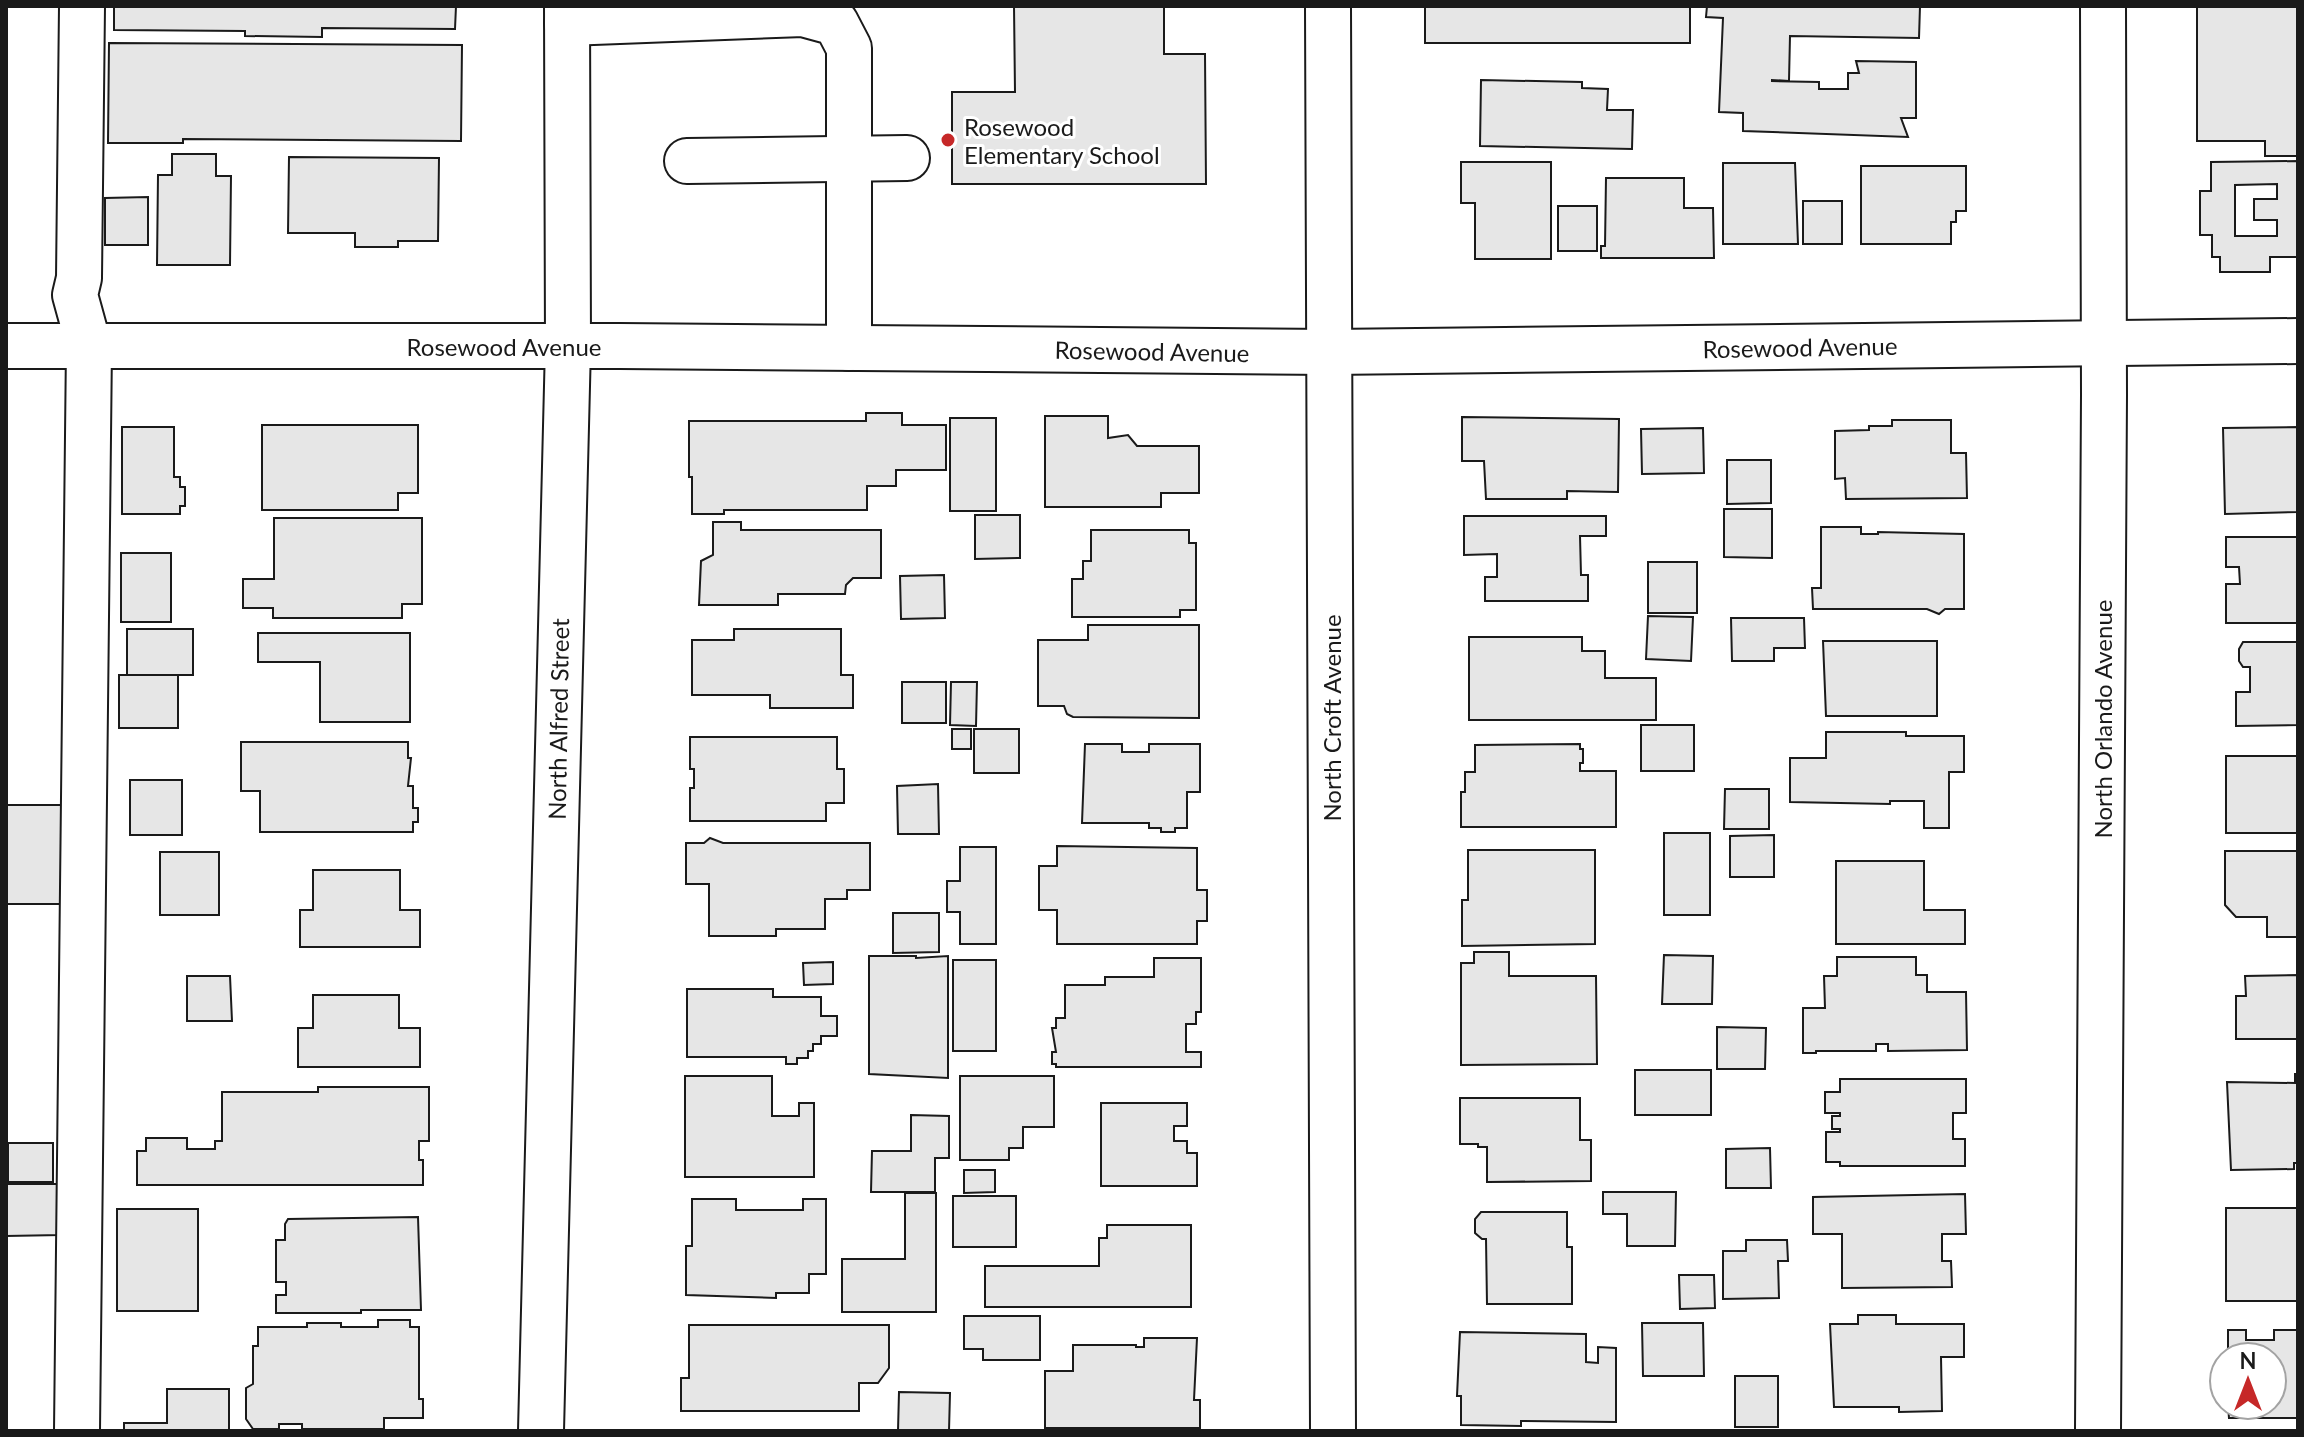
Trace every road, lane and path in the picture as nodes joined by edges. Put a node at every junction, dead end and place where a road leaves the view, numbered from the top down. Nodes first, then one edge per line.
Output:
1 (82, 6) edge
2 (1328, 6) edge
3 (2103, 6) edge
4 (567, 14) edge
5 (907, 158) dead end
6 (848, 160) junction
7 (687, 161) dead end
8 (2298, 341) edge
9 (2104, 344) junction
10 (6, 346) edge
11 (89, 346) junction
12 (568, 346) junction
13 (849, 348) junction
14 (1330, 352) junction
15 (77, 1431) edge
16 (541, 1431) edge
17 (1333, 1431) edge
18 (2098, 1431) edge

1 - 11 street
2 - 14 street, North Croft Avenue
3 - 9 street, North Orlando Avenue
4 - 6 street
4 - 12 street, North Alfred Street
5 - 6 street
6 - 7 street
6 - 13 street
8 - 9 street, Rosewood Avenue
9 - 14 street, Rosewood Avenue
9 - 18 street, North Orlando Avenue
10 - 11 street, Rosewood Avenue
11 - 12 street, Rosewood Avenue
11 - 15 street
12 - 13 street, Rosewood Avenue
12 - 16 street, North Alfred Street
13 - 14 street, Rosewood Avenue
14 - 17 street, North Croft Avenue

